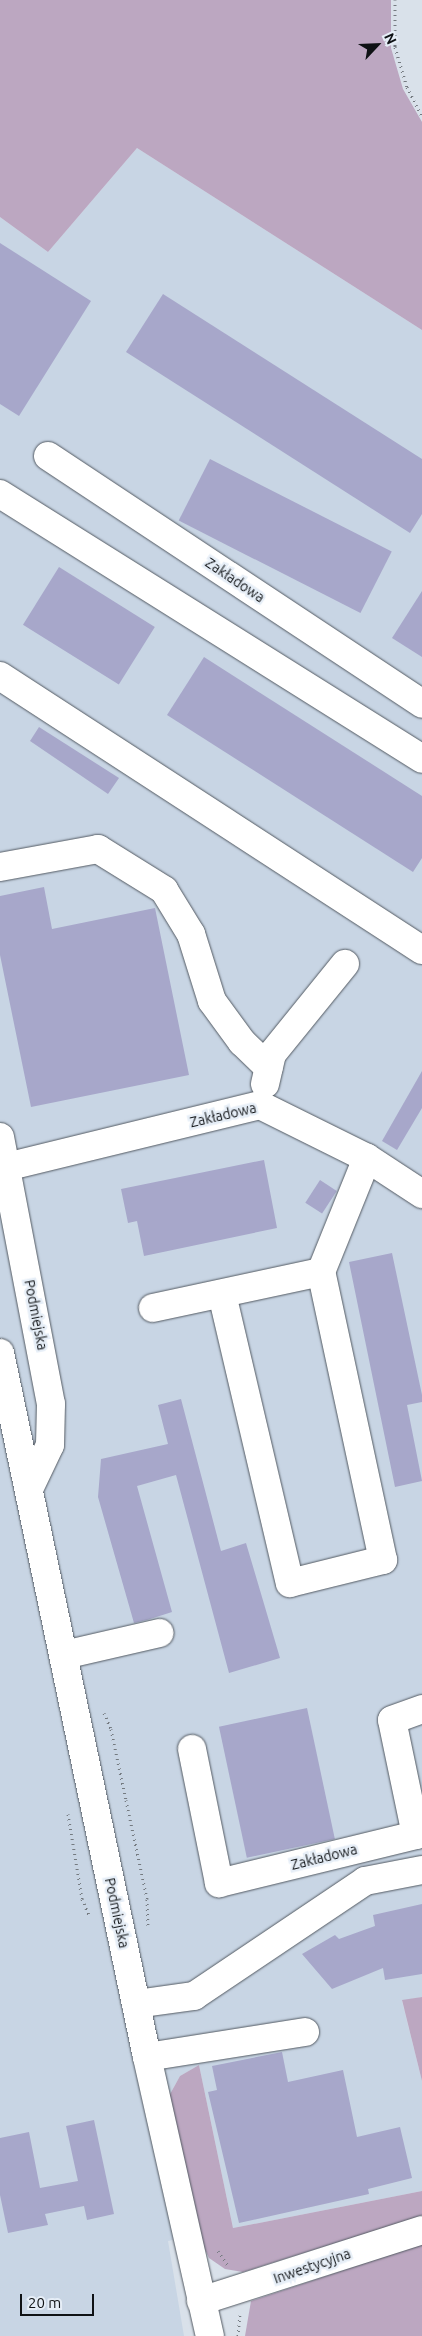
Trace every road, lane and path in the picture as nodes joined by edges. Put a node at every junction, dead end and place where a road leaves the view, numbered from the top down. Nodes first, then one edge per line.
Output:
1 (395, 0) edge
2 (422, 116) edge
3 (48, 456) dead end
4 (0, 494) edge
5 (0, 676) edge
6 (422, 704) edge
7 (422, 759) edge
8 (0, 867) edge
9 (422, 950) edge
10 (345, 964) dead end
11 (269, 1068) junction
12 (260, 1105) junction
13 (0, 1137) edge
14 (367, 1158) junction
15 (6, 1167) junction
16 (422, 1194) edge
17 (320, 1272) junction
18 (222, 1294) junction
19 (153, 1308) dead end
20 (2, 1370) edge
21 (29, 1489) junction
22 (159, 1633) dead end
23 (64, 1655) junction
24 (422, 1709) edge
25 (103, 1712) dead end
26 (192, 1749) dead end
27 (422, 1870) edge
28 (146, 1935) dead end
29 (136, 2004) junction
30 (305, 2032) dead end
31 (147, 2057) junction
32 (422, 2230) edge
33 (202, 2301) junction
34 (240, 2310) dead end
35 (210, 2336) edge
36 (238, 2336) edge

1 - 2 path
3 - 6 main road, Zakładowa
4 - 7 main road
5 - 9 main road
8 - 11 main road
10 - 11 main road
11 - 12 main road
12 - 14 main road, Zakładowa
12 - 15 main road, Zakładowa
13 - 15 main road, Podmiejska
14 - 16 main road, Zakładowa
14 - 17 main road
15 - 21 main road, Podmiejska
17 - 18 main road
17 - 18 main road
18 - 19 main road
20 - 21 main road, Podmiejska
21 - 23 main road, Podmiejska
22 - 23 main road
23 - 29 main road, Podmiejska
24 - 26 main road, Zakładowa
25 - 28 path
27 - 29 main road
29 - 31 main road, Podmiejska
30 - 31 main road
31 - 33 main road, Podmiejska
32 - 33 main road, Inwestycyjna
33 - 35 main road, Podmiejska
34 - 36 path

